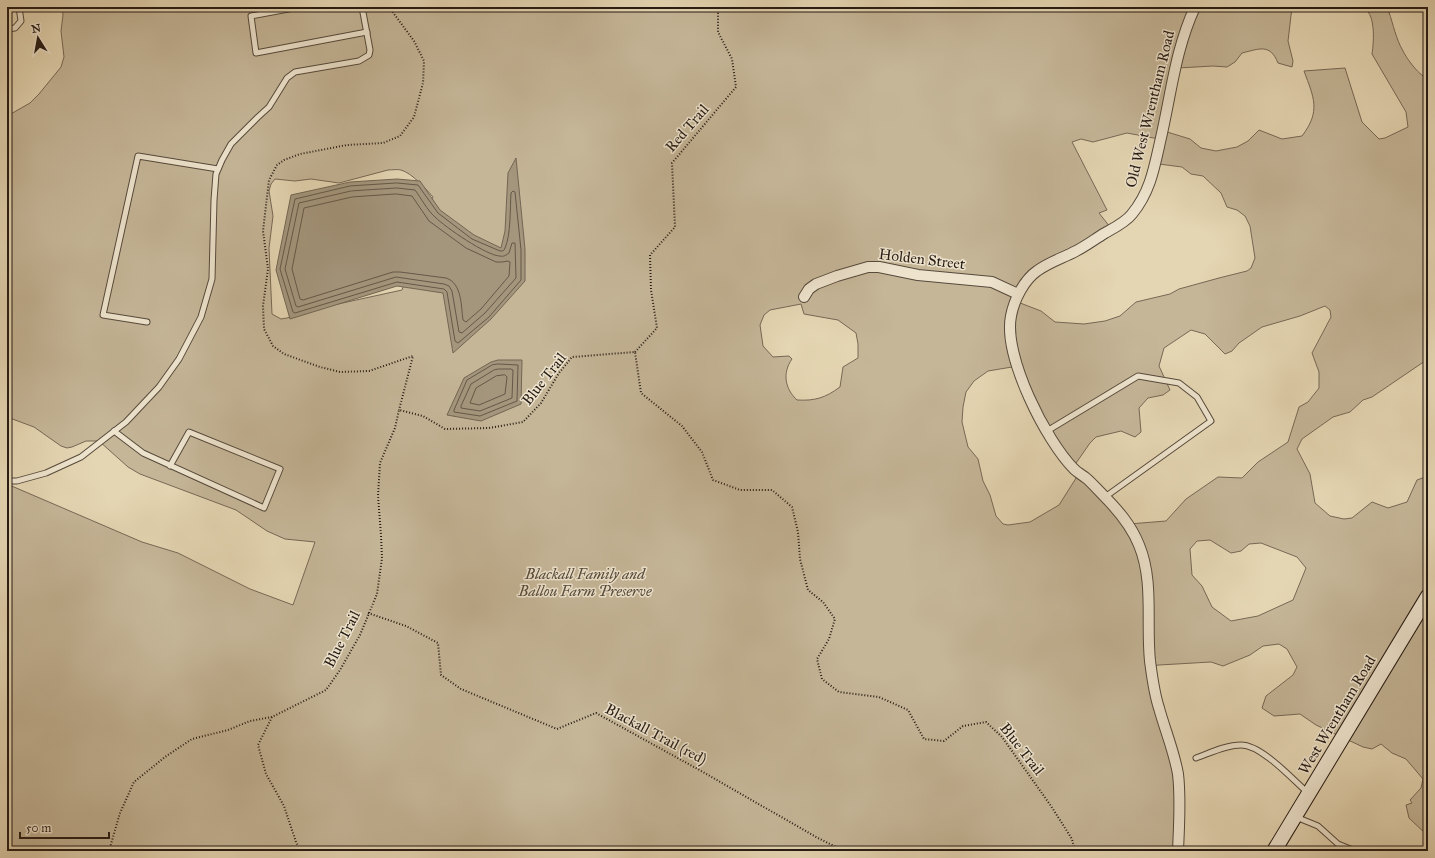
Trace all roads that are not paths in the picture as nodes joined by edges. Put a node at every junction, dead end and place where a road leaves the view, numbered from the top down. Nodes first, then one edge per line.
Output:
1 (19, 7) edge
2 (299, 7) edge
3 (362, 7) edge
4 (1196, 7) edge
5 (7, 29) edge
6 (366, 32) junction
7 (218, 169) junction
8 (1018, 294) junction
9 (804, 297) dead end
10 (147, 322) dead end
11 (114, 431) junction
12 (1047, 431) junction
13 (170, 466) junction
14 (7, 481) edge
15 (1105, 497) junction
16 (1428, 596) edge
17 (1196, 758) dead end
18 (1309, 794) junction
19 (1296, 816) junction
20 (1178, 851) edge
21 (1274, 851) edge
22 (1355, 851) edge

1 - 5 lane
2 - 6 lane
3 - 6 lane
4 - 8 street, Old West Wrentham Road
6 - 7 lane
7 - 10 lane
7 - 11 lane
8 - 9 street, Holden Street
8 - 12 street, Old West Wrentham Road
11 - 13 lane
11 - 14 lane
12 - 15 street, Old West Wrentham Road
12 - 15 lane
13 - 13 lane
15 - 20 street, Old West Wrentham Road
16 - 18 street, West Wrentham Road
17 - 18 lane
18 - 19 street, West Wrentham Road
19 - 21 street, West Wrentham Road
19 - 22 lane

